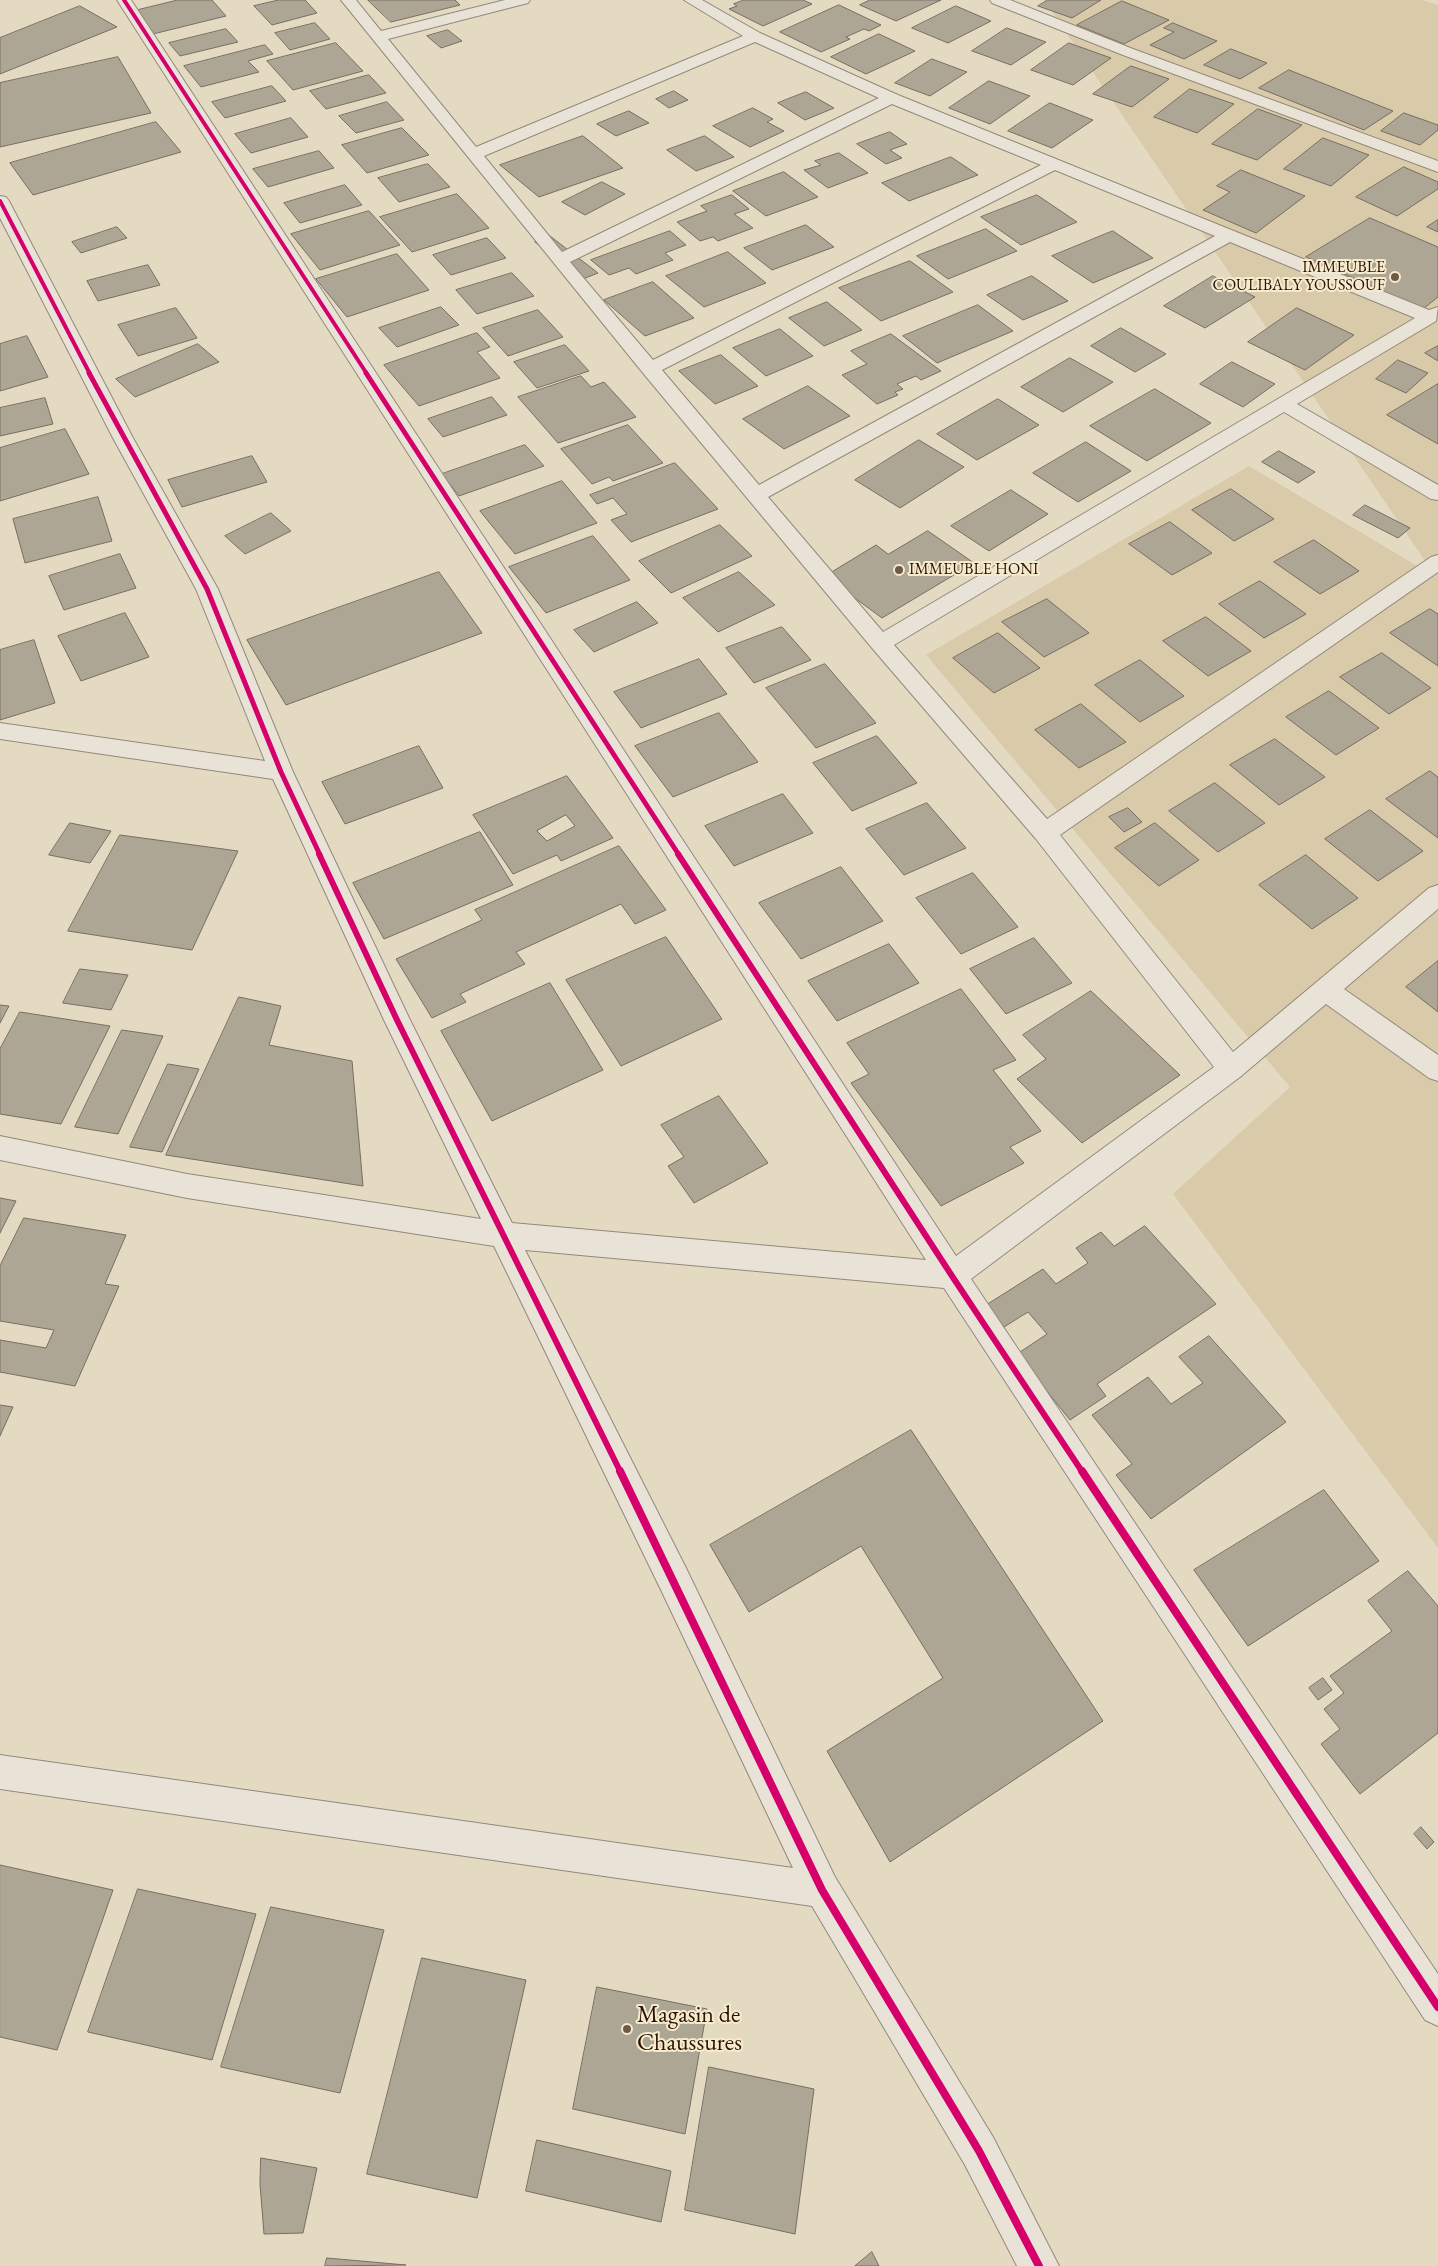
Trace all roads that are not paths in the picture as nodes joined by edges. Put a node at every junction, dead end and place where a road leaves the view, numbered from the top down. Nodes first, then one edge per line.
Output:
1 (124, 0) edge
2 (348, 0) edge
3 (524, 0) edge
4 (691, 0) edge
5 (997, 0) edge
6 (755, 36) junction
7 (378, 37) junction
8 (892, 98) junction
9 (475, 154) junction
10 (1053, 165) junction
11 (1438, 167) edge
12 (0, 201) edge
13 (1229, 235) junction
14 (558, 260) junction
15 (1434, 314) edge
16 (650, 369) junction
17 (1284, 404) junction
18 (1438, 494) edge
19 (756, 495) junction
20 (1438, 562) edge
21 (880, 644) junction
22 (0, 731) edge
23 (281, 772) junction
24 (1045, 833) junction
25 (1438, 895) edge
26 (1325, 990) junction
27 (1231, 1068) junction
28 (1438, 1070) edge
29 (0, 1148) edge
30 (504, 1235) junction
31 (952, 1276) junction
32 (0, 1772) edge
33 (822, 1890) junction
34 (1438, 2007) edge
35 (1039, 2266) edge

1 - 31 street
2 - 7 street
3 - 7 street
4 - 6 street
5 - 11 street
6 - 8 street
6 - 9 street
7 - 9 street
8 - 10 street
8 - 14 street
9 - 14 street
10 - 13 street
10 - 16 street
12 - 23 street
13 - 15 street
13 - 19 street
14 - 16 street
15 - 17 street
16 - 19 street
17 - 18 street
17 - 21 street
19 - 21 street
20 - 24 street
21 - 24 street
22 - 23 street
23 - 30 street
24 - 27 street
25 - 26 street
26 - 27 street
26 - 28 street
27 - 31 street
29 - 30 street
30 - 31 street
30 - 33 street
31 - 34 street
32 - 33 street
33 - 35 street

